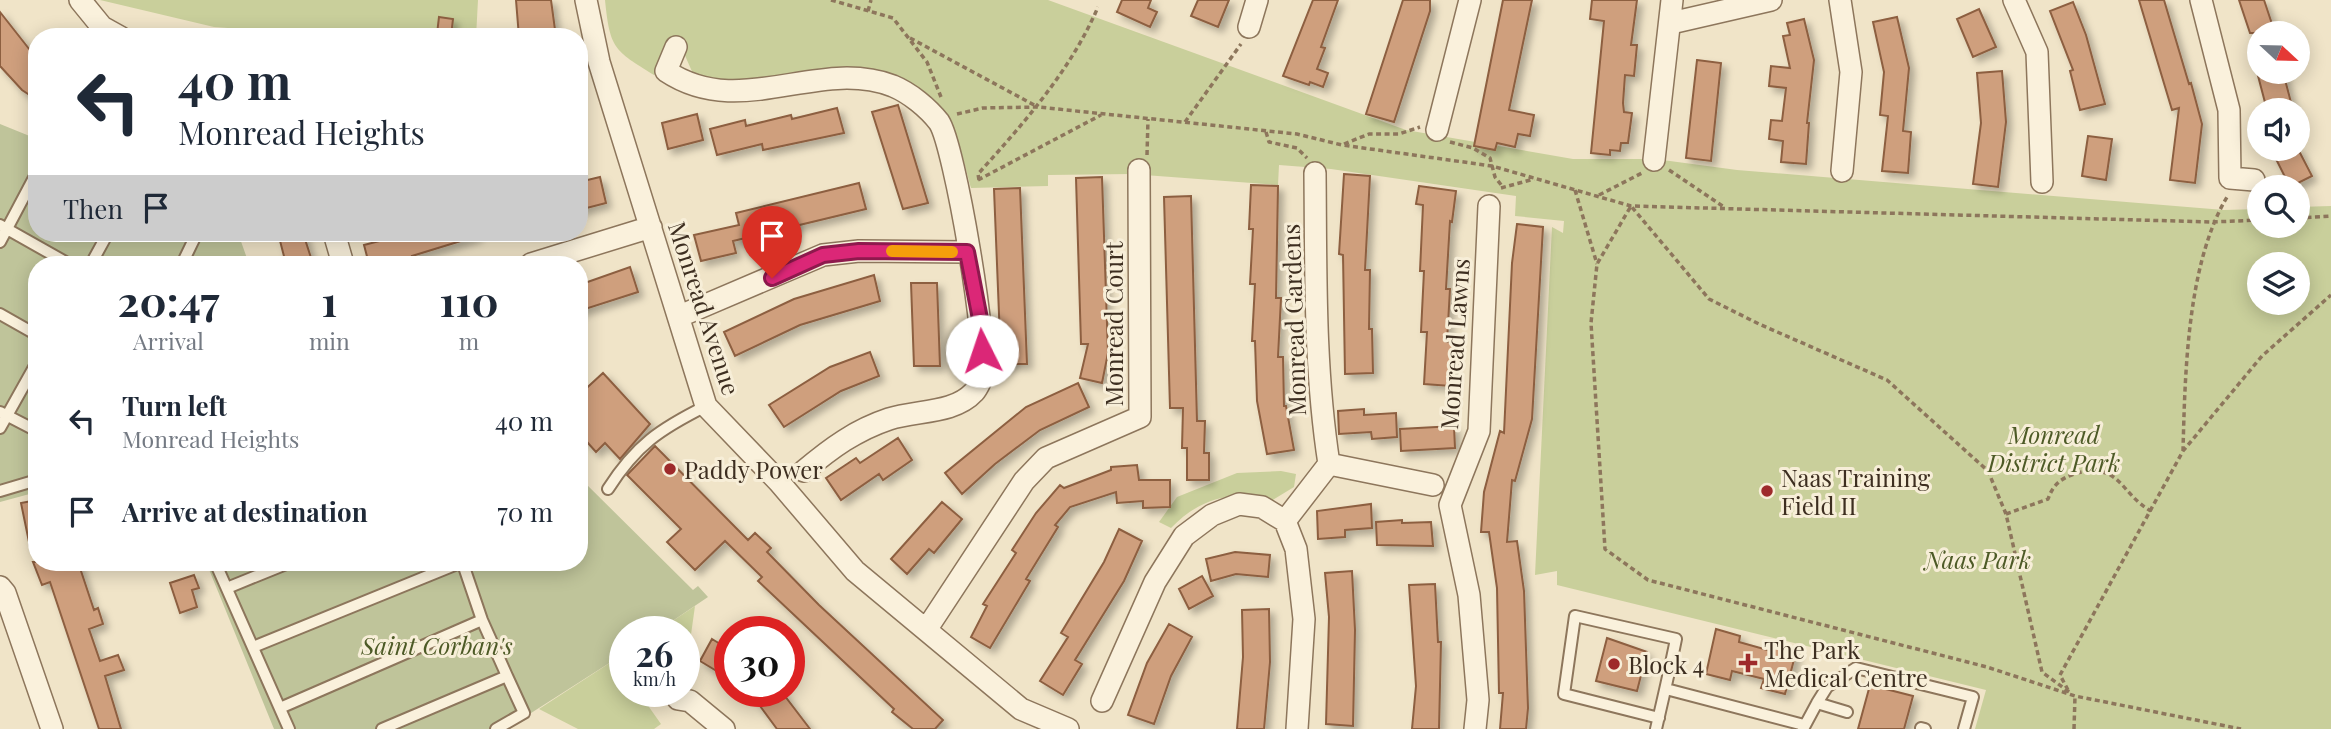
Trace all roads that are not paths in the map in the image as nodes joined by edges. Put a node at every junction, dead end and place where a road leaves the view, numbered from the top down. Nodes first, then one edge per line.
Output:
1 (80, 0) edge
2 (586, 0) edge
3 (1257, 0) edge
4 (1470, 0) edge
5 (1672, 0) edge
6 (1771, 0) edge
7 (1840, 0) edge
8 (2014, 0) edge
9 (2202, 0) edge
10 (1671, 23) junction
11 (1250, 27) road end
12 (104, 28) edge
13 (587, 28) edge
14 (588, 43) edge
15 (677, 47) dead end
16 (589, 64) edge
17 (1432, 129) road end
18 (1654, 164) road end
19 (1139, 170) road end
20 (1842, 170) dead end
21 (1315, 173) road end
22 (2247, 179) edge
23 (2042, 182) dead end
24 (28, 187) edge
25 (1489, 206) road end
26 (3, 227) edge
27 (651, 228) junction
28 (28, 241) edge
29 (0, 242) edge
30 (30, 242) edge
31 (967, 252) junction
32 (55, 256) edge
33 (558, 256) edge
34 (0, 314) edge
35 (680, 316) junction
36 (28, 330) edge
37 (28, 376) edge
38 (706, 405) junction
39 (3, 414) edge
40 (28, 426) edge
41 (0, 428) edge
42 (1329, 464) junction
43 (804, 471) dead end
44 (28, 483) edge
45 (1433, 485) dead end
46 (608, 489) dead end
47 (0, 491) edge
48 (1284, 521) junction
49 (219, 571) edge
50 (269, 571) edge
51 (442, 571) edge
52 (467, 571) edge
53 (0, 587) edge
54 (227, 588) junction
55 (482, 620) junction
56 (926, 630) junction
57 (253, 648) junction
58 (507, 676) junction
59 (1666, 688) junction
60 (1102, 701) dead end
61 (1817, 704) junction
62 (697, 707) edge
63 (280, 708) junction
64 (1847, 712) dead end
65 (1658, 724) edge
66 (1803, 727) edge
67 (52, 729) edge
68 (289, 729) edge
69 (382, 729) edge
70 (496, 729) edge
71 (724, 729) edge
72 (1068, 729) edge
73 (1297, 729) edge
74 (1475, 729) edge
75 (1964, 729) edge

1 - 12 street
2 - 13 street, Monread Avenue
3 - 11 street
4 - 17 street
5 - 10 street
6 - 10 street
7 - 20 street
8 - 23 street
9 - 22 street
10 - 18 street
14 - 16 street, Monread Avenue
15 - 31 street
16 - 27 street, Monread Avenue
19 - 56 street, Monread Court
21 - 42 street, Monread Gardens
24 - 26 lane
25 - 74 street, Monread Lawns
26 - 28 lane
26 - 29 lane
27 - 33 street
27 - 35 street, Monread Avenue
30 - 32 lane
31 - 35 street
31 - 43 street
34 - 36 lane
35 - 38 street, Monread Avenue
37 - 39 lane
38 - 46 lane
38 - 56 street, Monread Avenue
39 - 40 lane
39 - 41 lane
42 - 45 street
42 - 48 street
44 - 47 lane
48 - 60 street
48 - 73 street
49 - 54 lane
50 - 54 lane
51 - 57 lane
52 - 55 lane
53 - 67 street
54 - 57 lane
55 - 58 lane
55 - 63 lane
56 - 72 street, Monread Avenue
57 - 63 lane
58 - 69 lane
58 - 70 lane
59 - 65 lane
59 - 65 lane
59 - 66 lane
61 - 64 lane
61 - 66 lane
61 - 75 lane
62 - 71 street
63 - 68 lane

